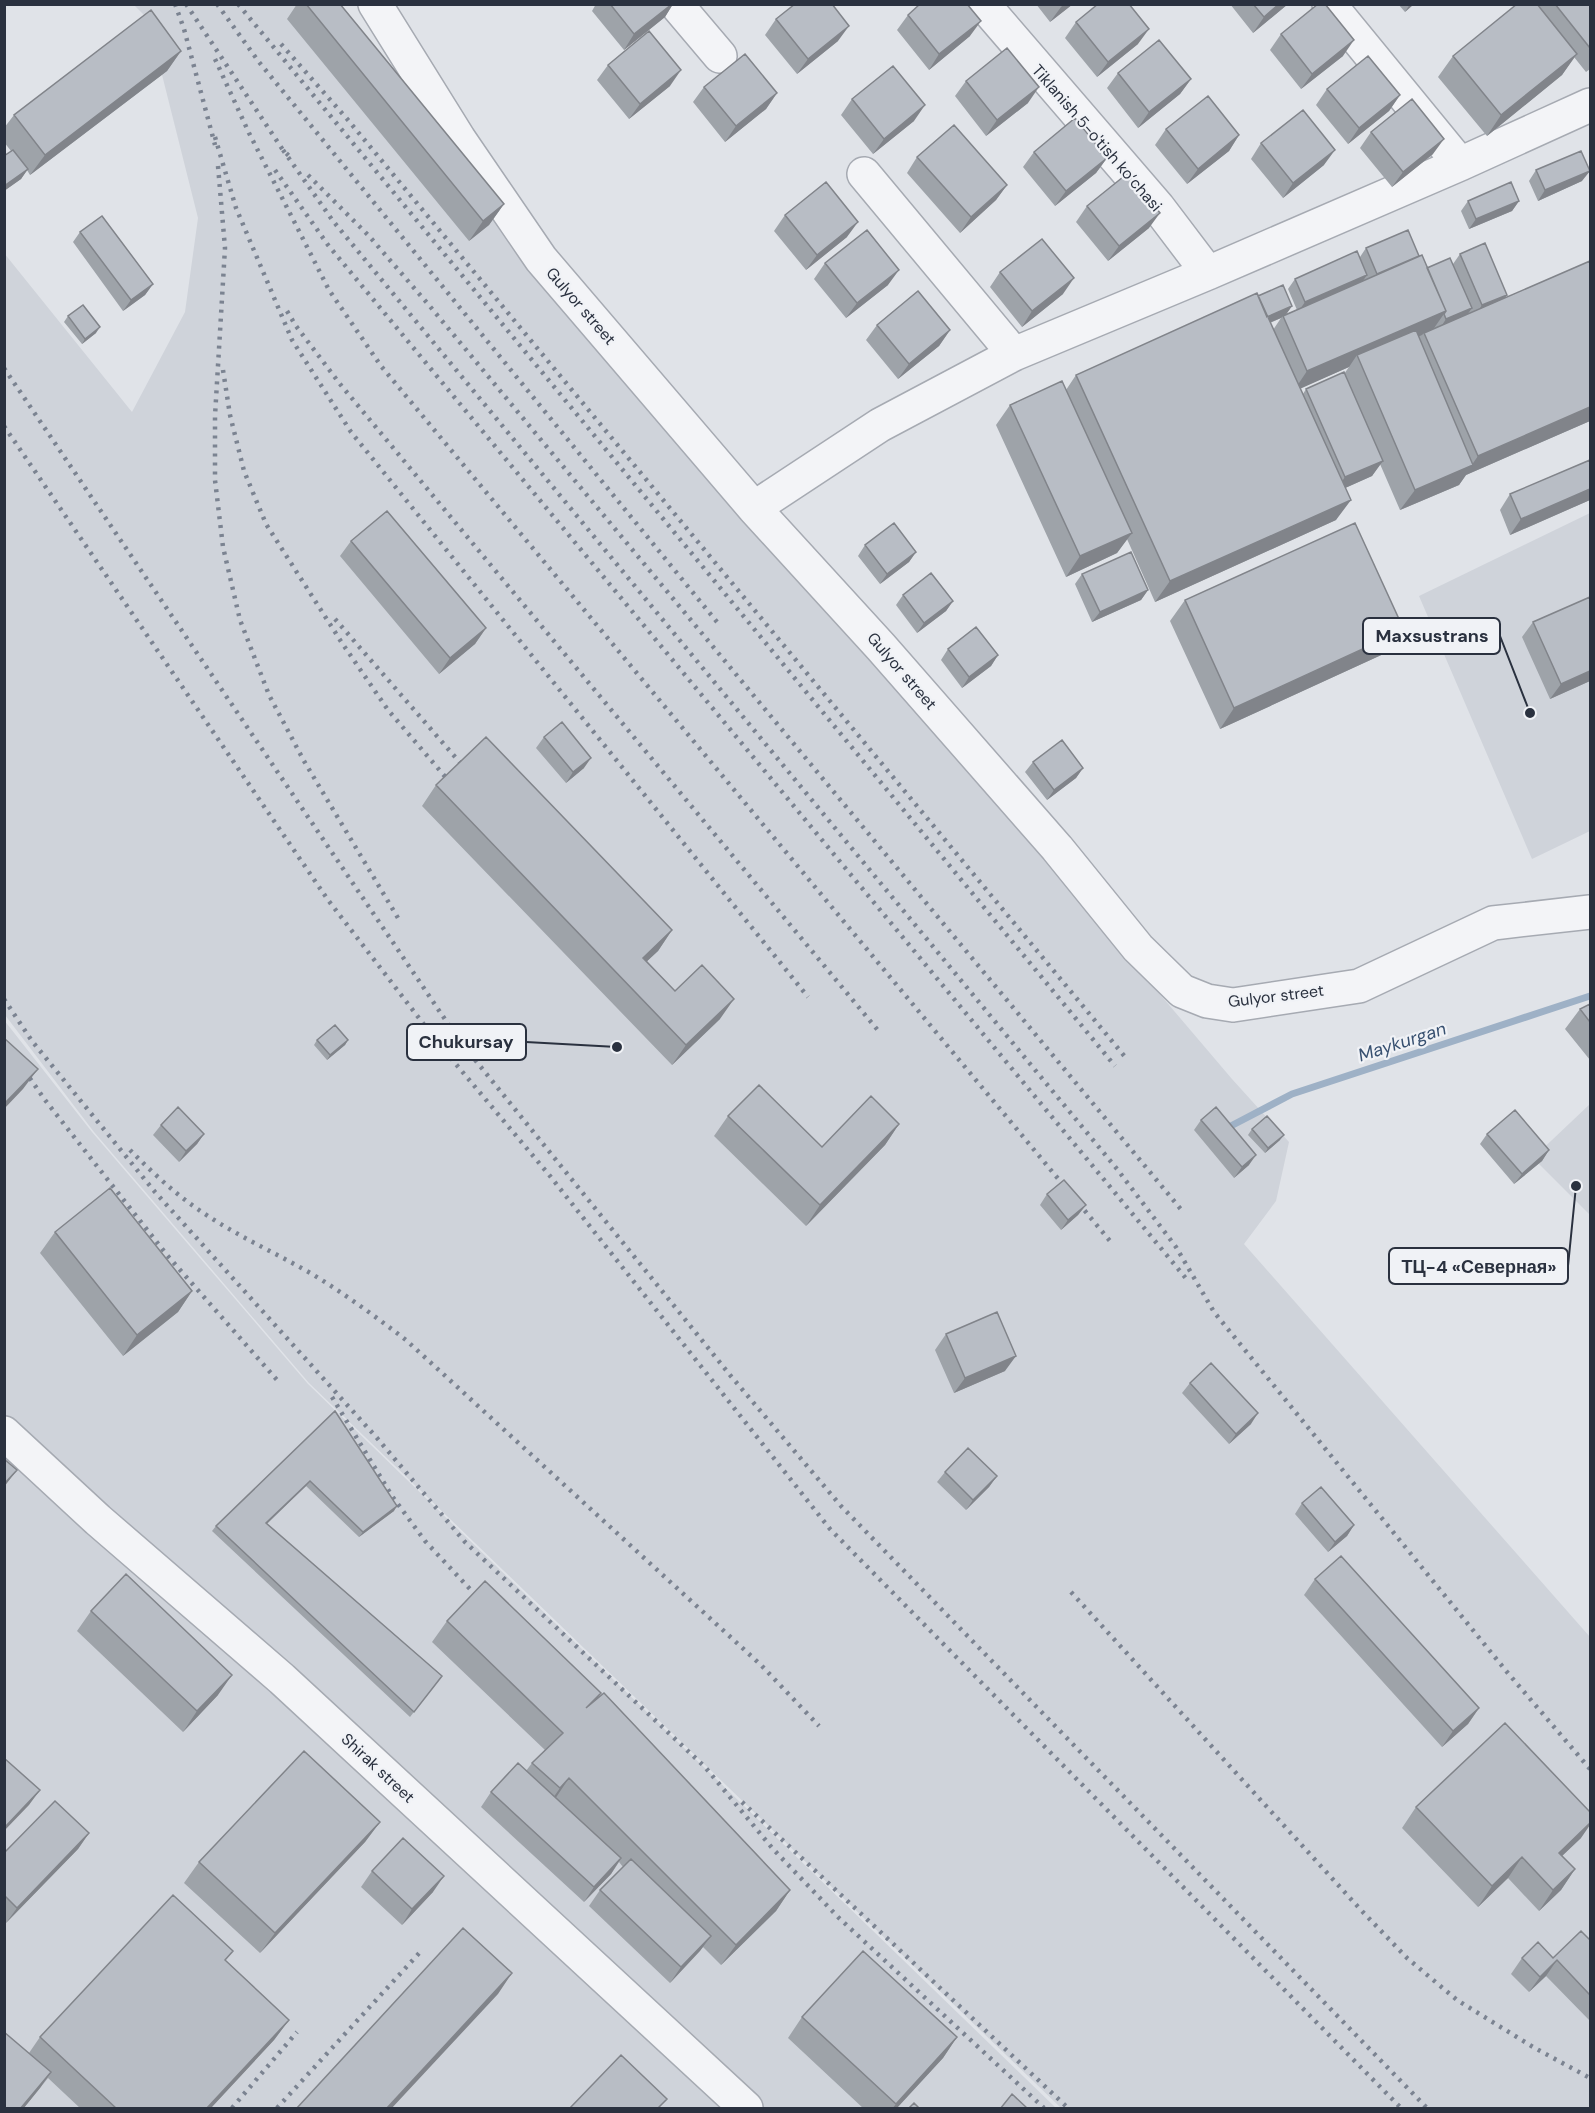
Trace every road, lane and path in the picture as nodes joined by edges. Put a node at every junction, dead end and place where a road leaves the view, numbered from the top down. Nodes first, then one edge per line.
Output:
1 (375, 4) edge
2 (676, 4) edge
3 (983, 4) edge
4 (1329, 4) edge
5 (720, 56) dead end
6 (1590, 105) edge
7 (1460, 164) junction
8 (864, 174) dead end
9 (1208, 273) junction
10 (1014, 354) junction
11 (754, 508) junction
12 (1590, 912) edge
13 (4, 1433) edge
14 (746, 2109) edge

1 - 11 street, Gulyor street
2 - 5 street
3 - 9 street, Tiklanish 5-o'tish ko‘chasi
4 - 7 street
6 - 7 street
7 - 9 street
8 - 10 street
9 - 10 street
10 - 11 street
11 - 12 street, Gulyor street
13 - 14 street, Shirak street

